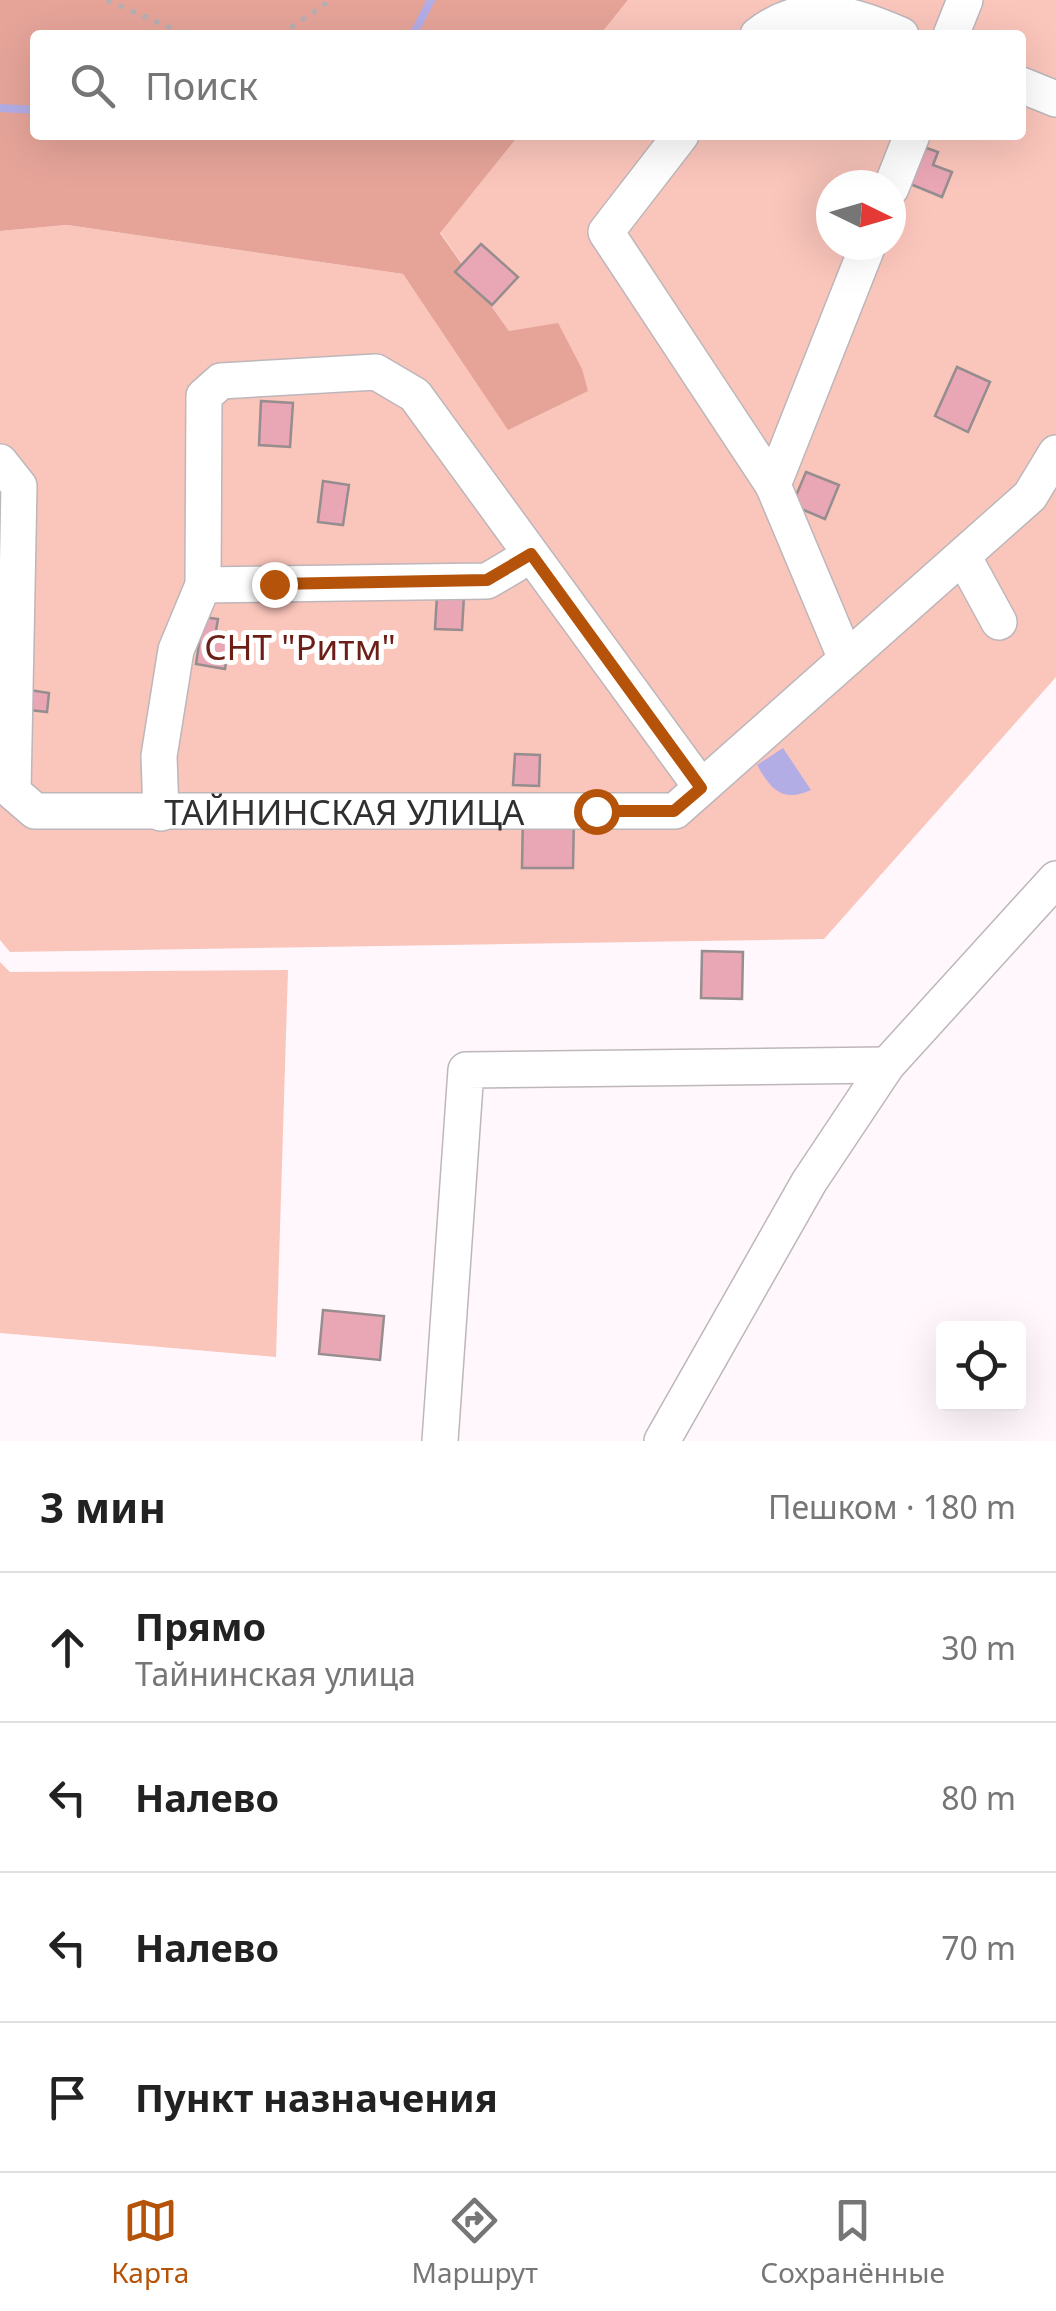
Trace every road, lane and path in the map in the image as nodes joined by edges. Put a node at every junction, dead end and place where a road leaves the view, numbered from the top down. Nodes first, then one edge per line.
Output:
1 (107, 0) edge
2 (330, 0) edge
3 (965, 0) edge
4 (176, 30) edge
5 (287, 30) edge
6 (762, 30) edge
7 (889, 30) edge
8 (954, 30) edge
9 (1026, 86) edge
10 (1056, 99) edge
11 (677, 140) edge
12 (910, 140) edge
13 (898, 170) edge
14 (862, 260) edge
15 (1056, 454) edge
16 (0, 462) edge
17 (773, 485) junction
18 (531, 554) junction
19 (962, 556) junction
20 (203, 585) junction
21 (999, 622) dead end
22 (846, 659) junction
23 (701, 788) junction
24 (161, 814) junction
25 (1056, 879) edge
26 (888, 1065) junction
27 (440, 1441) edge
28 (662, 1441) edge

1 - 4 path
2 - 5 path
3 - 8 street
6 - 7 street
9 - 10 street
11 - 17 street
12 - 13 street
14 - 17 street
15 - 19 street, ТАЙНИНСКАЯ УЛИЦА
16 - 24 street, ТАЙНИНСКАЯ УЛИЦА
17 - 22 street
18 - 20 street
18 - 20 street
18 - 23 street
19 - 21 street
19 - 22 street, ТАЙНИНСКАЯ УЛИЦА
20 - 24 street
22 - 23 street, ТАЙНИНСКАЯ УЛИЦА
23 - 24 street, ТАЙНИНСКАЯ УЛИЦА
25 - 26 street
26 - 27 street
26 - 28 street

